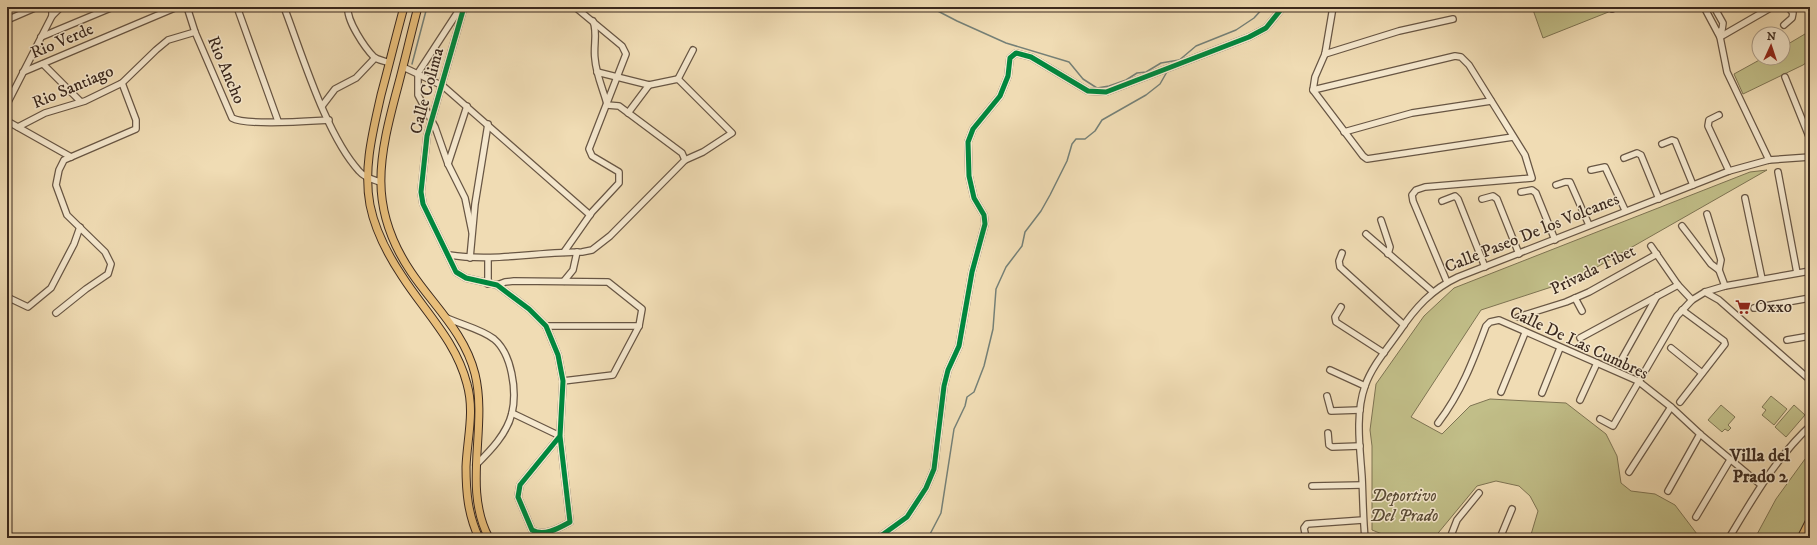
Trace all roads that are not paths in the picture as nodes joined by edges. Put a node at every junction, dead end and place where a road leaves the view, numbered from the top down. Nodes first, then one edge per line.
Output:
1 (37, 7) edge
2 (52, 7) edge
3 (61, 7) edge
4 (113, 7) edge
5 (177, 7) edge
6 (187, 7) edge
7 (237, 7) edge
8 (344, 7) edge
9 (404, 7) edge
10 (418, 7) edge
11 (461, 7) edge
12 (464, 7) edge
13 (575, 7) edge
14 (1283, 7) edge
15 (1333, 7) edge
16 (1704, 7) edge
17 (1714, 7) edge
18 (1772, 7) edge
19 (1788, 7) edge
20 (286, 8) edge
21 (348, 10) edge
22 (52, 16) junction
23 (1453, 19) dead end
24 (7, 20) edge
25 (592, 21) junction
26 (1784, 25) dead end
27 (195, 32) junction
28 (1719, 34) junction
29 (40, 37) junction
30 (693, 50) dead end
31 (1325, 54) junction
32 (375, 58) junction
33 (389, 63) junction
34 (43, 64) junction
35 (403, 67) junction
36 (24, 72) junction
37 (597, 72) junction
38 (418, 73) junction
39 (1786, 76) dead end
40 (617, 78) junction
41 (678, 79) junction
42 (122, 83) junction
43 (649, 85) junction
44 (443, 86) junction
45 (1313, 90) junction
46 (1491, 101) junction
47 (80, 102) junction
48 (7, 104) edge
49 (607, 104) junction
50 (322, 106) junction
51 (467, 106) junction
52 (628, 113) junction
53 (1719, 115) dead end
54 (329, 120) junction
55 (431, 120) junction
56 (7, 121) edge
57 (278, 121) junction
58 (488, 124) junction
59 (18, 127) junction
60 (1344, 132) junction
61 (1513, 137) junction
62 (1810, 139) edge
63 (1662, 144) dead end
64 (1810, 157) edge
65 (71, 158) junction
66 (1624, 158) dead end
67 (685, 160) junction
68 (1768, 160) junction
69 (448, 164) junction
70 (1591, 170) dead end
71 (1729, 171) junction
72 (1778, 172) dead end
73 (367, 178) junction
74 (380, 182) junction
75 (1556, 185) dead end
76 (1693, 185) junction
77 (1521, 192) dead end
78 (1659, 198) junction
79 (1745, 198) dead end
80 (1482, 199) dead end
81 (1442, 201) dead end
82 (1625, 210) junction
83 (1707, 214) dead end
84 (590, 215) junction
85 (1381, 220) dead end
86 (1588, 225) junction
87 (1682, 226) dead end
88 (80, 227) junction
89 (472, 232) junction
90 (1366, 234) dead end
91 (1554, 240) junction
92 (1651, 246) dead end
93 (564, 252) junction
94 (577, 252) junction
95 (1342, 253) dead end
96 (1388, 254) junction
97 (1519, 254) junction
98 (1657, 254) junction
99 (449, 255) junction
100 (470, 258) junction
101 (488, 258) junction
102 (1484, 267) junction
103 (1719, 270) junction
104 (1810, 270) edge
105 (1797, 273) junction
106 (1762, 279) junction
107 (564, 282) junction
108 (1447, 282) junction
109 (488, 284) junction
110 (1678, 284) junction
111 (497, 285) junction
112 (1725, 286) junction
113 (1433, 292) junction
114 (1705, 292) junction
115 (1657, 296) junction
116 (7, 298) edge
117 (1575, 298) junction
118 (1810, 298) edge
119 (1692, 300) junction
120 (1341, 307) dead end
121 (1754, 308) dead end
122 (1682, 310) junction
123 (1582, 312) dead end
124 (56, 313) dead end
125 (1518, 317) dead end
126 (447, 318) junction
127 (1404, 325) junction
128 (546, 326) junction
129 (639, 326) junction
130 (1525, 333) junction
131 (1810, 336) edge
132 (1580, 338) dead end
133 (1787, 340) dead end
134 (1560, 348) junction
135 (1671, 348) dead end
136 (1384, 353) junction
137 (1597, 363) junction
138 (1619, 364) dead end
139 (1330, 370) dead end
140 (1702, 373) junction
141 (1810, 380) edge
142 (563, 381) junction
143 (1638, 381) junction
144 (1365, 386) junction
145 (1501, 392) dead end
146 (1542, 393) dead end
147 (1327, 396) dead end
148 (1580, 400) dead end
149 (1680, 402) dead end
150 (1671, 407) junction
151 (1360, 410) junction
152 (512, 414) junction
153 (1600, 419) dead end
154 (1438, 423) dead end
155 (1810, 426) edge
156 (1328, 432) dead end
157 (1700, 434) junction
158 (560, 436) junction
159 (1360, 446) junction
160 (1730, 460) junction
161 (476, 466) junction
162 (1629, 472) dead end
163 (1362, 485) junction
164 (1761, 485) junction
165 (1312, 486) dead end
166 (1668, 491) dead end
167 (1479, 493) dead end
168 (1512, 509) dead end
169 (1696, 517) dead end
170 (1363, 520) junction
171 (1810, 520) edge
172 (479, 538) edge
173 (489, 538) edge
174 (878, 538) edge
175 (1306, 538) edge
176 (1365, 538) edge
177 (1450, 538) edge
178 (1500, 538) edge
179 (1730, 538) edge
180 (1801, 538) edge

1 - 24 street
2 - 22 street
3 - 22 street
4 - 29 street
5 - 34 street, Rio Verde
6 - 27 street, Rio Ancho
7 - 57 street
8 - 21 street
9 - 33 main road
10 - 35 main road
11 - 38 street
12 - 44 street, Calle Colima
13 - 25 street
14 - 174 street
15 - 31 street
16 - 28 street
17 - 28 street
18 - 28 street
19 - 26 street
20 - 50 street
21 - 32 street
22 - 29 street
23 - 31 street
25 - 37 street
25 - 40 street
27 - 42 street, Rio Santiago
27 - 57 street, Rio Ancho
28 - 68 street
29 - 36 street
30 - 41 street
31 - 45 street
32 - 33 street
32 - 50 street
33 - 73 main road
34 - 36 street, Rio Verde
34 - 47 street
35 - 38 street
35 - 74 main road
36 - 48 street
37 - 40 street
37 - 49 street
38 - 44 street
38 - 55 street
39 - 62 street
40 - 43 street
40 - 49 street
41 - 43 street
41 - 67 street
42 - 47 street, Rio Santiago
42 - 65 street
43 - 52 street
44 - 51 street
44 - 55 street, Calle Colima
45 - 46 street
45 - 60 street
46 - 60 street
46 - 61 street
47 - 59 street, Rio Santiago
49 - 52 street
49 - 84 street
50 - 54 street
51 - 58 street
51 - 69 street
52 - 67 street
53 - 71 street
54 - 57 street
54 - 73 street
55 - 69 street
55 - 99 street, Calle Colima
56 - 59 street
58 - 84 street
58 - 89 street
59 - 65 street
60 - 61 street
61 - 108 street
63 - 76 street
64 - 68 street, Calle Paseo De los Volcanes
65 - 88 street
66 - 78 street
67 - 94 street
68 - 71 street, Calle Paseo De los Volcanes
69 - 89 street
70 - 82 street
71 - 76 street, Calle Paseo De los Volcanes
72 - 105 street
73 - 74 street
73 - 172 main road
74 - 126 main road
75 - 86 street
76 - 78 street, Calle Paseo De los Volcanes
77 - 91 street
78 - 82 street, Calle Paseo De los Volcanes
79 - 106 street
80 - 97 street
81 - 102 street
82 - 86 street, Calle Paseo De los Volcanes
83 - 103 street
84 - 93 street
85 - 96 street
86 - 91 street, Calle Paseo De los Volcanes
87 - 103 street
88 - 116 street
88 - 124 street
89 - 100 street
90 - 96 street
91 - 97 street, Calle Paseo De los Volcanes
92 - 98 street
93 - 94 street
93 - 101 street
94 - 107 street
95 - 127 street
96 - 113 street
97 - 102 street, Calle Paseo De los Volcanes
98 - 110 street
98 - 117 street, Privada Tibet
99 - 100 street
99 - 109 street, Calle Colima
100 - 101 street
101 - 109 street
102 - 108 street, Calle Paseo De los Volcanes
103 - 112 street
104 - 105 street
105 - 106 street
106 - 112 street
107 - 111 street
107 - 129 street
108 - 113 street, Calle Paseo De los Volcanes
109 - 111 street, Calle Colima
110 - 115 street
110 - 119 street
111 - 128 street
112 - 114 street
113 - 127 street, Calle Paseo De los Volcanes
114 - 119 street
114 - 141 street
115 - 132 street
115 - 138 street
117 - 123 street
117 - 125 street, Privada Tibet
118 - 121 street
119 - 122 street
120 - 136 street
122 - 140 street
122 - 143 street
126 - 152 street
126 - 161 main road
127 - 136 street, Calle Paseo De los Volcanes
128 - 129 street
128 - 142 street
129 - 142 street
130 - 134 street, Calle De Las Cumbres
130 - 145 street
130 - 154 street, Calle De Las Cumbres
131 - 133 street
134 - 137 street, Calle De Las Cumbres
134 - 146 street
135 - 140 street
136 - 144 street, Calle Paseo De los Volcanes
137 - 143 street, Calle De Las Cumbres
137 - 148 street
139 - 144 street
140 - 149 street
142 - 158 street
143 - 150 street, Calle De Las Cumbres
143 - 153 street
144 - 151 street, Calle Paseo De los Volcanes
147 - 151 street
150 - 157 street, Calle De Las Cumbres
150 - 162 street
151 - 159 street, Calle Paseo De los Volcanes
152 - 158 street
152 - 161 street
155 - 164 street
156 - 159 street
157 - 160 street, Calle De Las Cumbres
157 - 166 street
158 - 158 street
159 - 163 street, Calle Paseo De los Volcanes
160 - 164 street, Calle De Las Cumbres
160 - 169 street
161 - 173 main road
163 - 165 street
163 - 170 street, Calle Paseo De los Volcanes
164 - 179 street
167 - 177 street
168 - 178 street
170 - 175 street
170 - 176 street, Calle Paseo De los Volcanes
171 - 180 main road

